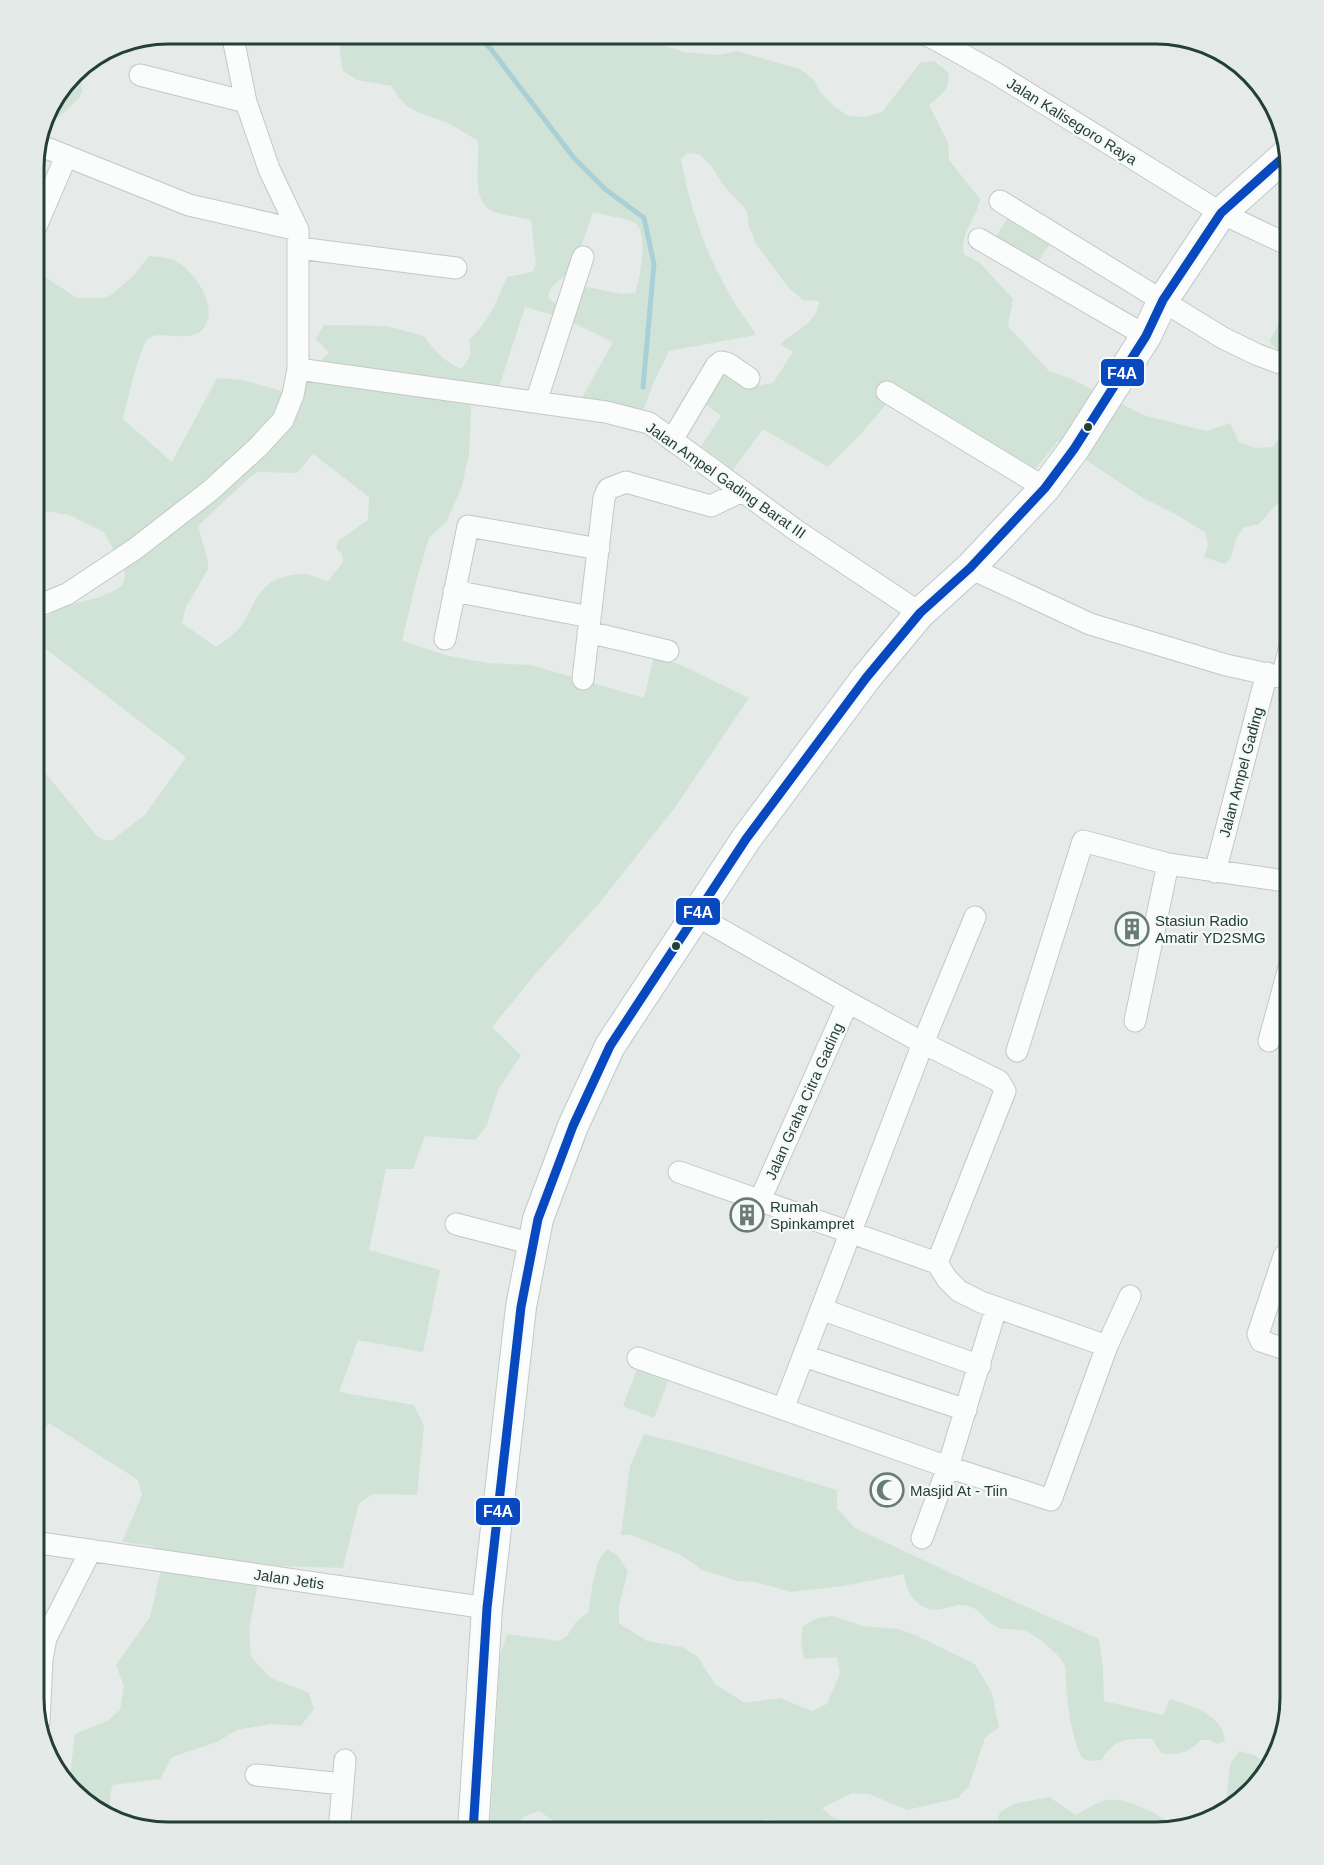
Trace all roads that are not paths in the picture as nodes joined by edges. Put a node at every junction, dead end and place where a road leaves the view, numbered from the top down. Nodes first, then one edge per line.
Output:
1 (234, 44) edge
2 (946, 44) edge
3 (140, 75) dead end
4 (246, 102) junction
5 (1280, 161) edge
6 (44, 198) edge
7 (1000, 201) dead end
8 (1221, 213) junction
9 (298, 239) junction
10 (979, 239) dead end
11 (1280, 241) edge
12 (583, 257) dead end
13 (456, 268) dead end
14 (1163, 300) junction
15 (1146, 336) junction
16 (1280, 363) edge
17 (297, 369) junction
18 (749, 378) dead end
19 (887, 392) dead end
20 (537, 402) junction
21 (672, 440) junction
22 (1045, 489) junction
23 (728, 498) junction
24 (599, 549) junction
25 (970, 568) junction
26 (454, 591) junction
27 (44, 603) edge
28 (920, 613) junction
29 (589, 625) junction
30 (445, 639) dead end
31 (668, 651) dead end
32 (1280, 676) edge
33 (583, 679) dead end
34 (1168, 864) junction
35 (1215, 872) junction
36 (1280, 881) edge
37 (697, 916) junction
38 (975, 917) dead end
39 (1280, 1000) edge
40 (848, 1002) junction
41 (1135, 1021) dead end
42 (1269, 1041) dead end
43 (923, 1042) junction
44 (1017, 1051) dead end
45 (679, 1172) dead end
46 (760, 1200) junction
47 (456, 1224) dead end
48 (852, 1232) junction
49 (533, 1244) junction
50 (937, 1263) junction
51 (1280, 1268) edge
52 (1130, 1296) dead end
53 (821, 1309) junction
54 (994, 1315) dead end
55 (1107, 1346) junction
56 (1280, 1347) edge
57 (804, 1356) junction
58 (638, 1358) dead end
59 (980, 1366) junction
60 (783, 1409) junction
61 (966, 1410) junction
62 (948, 1467) junction
63 (922, 1538) dead end
64 (44, 1544) edge
65 (91, 1550) junction
66 (487, 1608) junction
67 (44, 1648) edge
68 (345, 1760) dead end
69 (256, 1775) dead end
70 (343, 1784) junction
71 (340, 1821) edge
72 (474, 1821) edge

1 - 4 street
2 - 8 street, Jalan Kalisegoro Raya
3 - 4 street
4 - 9 street
5 - 8 main road
6 - 9 street
7 - 14 street
8 - 11 street, Jalan Kalisegoro Raya
8 - 14 main road
9 - 13 street
9 - 17 street
10 - 15 street
12 - 20 street
14 - 15 main road
14 - 16 street
15 - 22 main road
17 - 20 street, Jalan Ampel Gading Barat III
17 - 27 street
18 - 21 street
19 - 22 street
20 - 21 street, Jalan Ampel Gading Barat III
21 - 23 street, Jalan Ampel Gading Barat III
22 - 25 main road
23 - 24 street
23 - 28 street, Jalan Ampel Gading Barat III
24 - 26 street
24 - 29 street
25 - 28 main road
25 - 32 street
26 - 29 street
26 - 30 street
28 - 37 main road
29 - 31 street
29 - 33 street
32 - 35 street, Jalan Ampel Gading
34 - 35 street
34 - 41 street
34 - 44 street
35 - 36 street
37 - 40 street, Jalan Graha Citra Gading
37 - 49 main road
38 - 43 street
39 - 42 street
40 - 43 street, Jalan Graha Citra Gading
40 - 46 street, Jalan Graha Citra Gading
43 - 48 street
43 - 50 street, Jalan Graha Citra Gading
45 - 46 street
46 - 48 street
47 - 49 street
48 - 50 street
48 - 53 street
49 - 66 main road
50 - 55 street
51 - 56 street
52 - 55 street
53 - 57 street
53 - 59 street
54 - 59 street
55 - 62 street
57 - 60 street
57 - 61 street
58 - 60 street
59 - 61 street
60 - 62 street
61 - 62 street
62 - 63 street
64 - 65 street, Jalan Jetis
65 - 66 street, Jalan Jetis
65 - 67 street
66 - 72 main road
68 - 70 street
69 - 70 street
70 - 71 street

